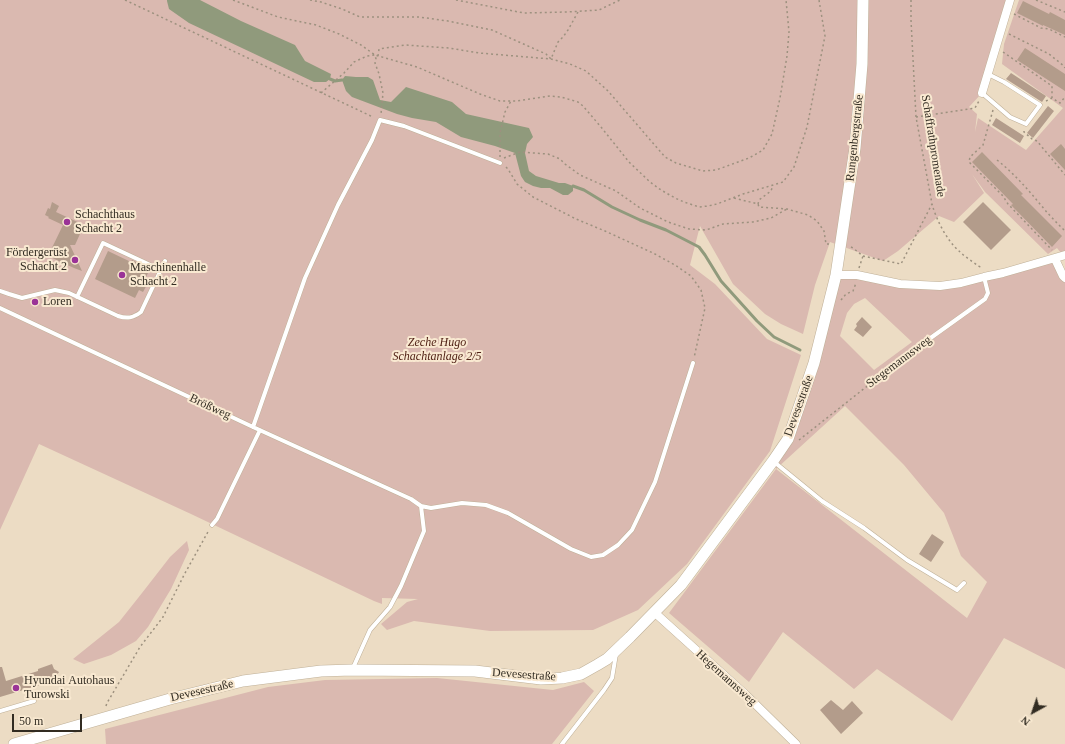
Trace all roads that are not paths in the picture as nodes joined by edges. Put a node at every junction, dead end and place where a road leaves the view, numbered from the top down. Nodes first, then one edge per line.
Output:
1 (863, 0) edge
2 (1010, 0) edge
3 (988, 74) junction
4 (982, 94) joint
5 (500, 163) road end
6 (1060, 257) edge
7 (164, 261) dead end
8 (161, 270) junction
9 (836, 275) junction
10 (984, 277) junction
11 (1065, 278) edge
12 (0, 291) edge
13 (77, 297) junction
14 (0, 308) edge
15 (904, 357) road end
16 (693, 363) road end
17 (253, 427) junction
18 (260, 430) junction
19 (773, 461) junction
20 (421, 506) junction
21 (212, 525) road end
22 (964, 583) dead end
23 (654, 612) junction
24 (616, 650) junction
25 (352, 670) junction
26 (34, 702) dead end
27 (0, 711) edge
28 (14, 744) edge
29 (562, 744) edge
30 (796, 744) edge

1 - 9 street, Rungenbergstraße
2 - 3 street
3 - 4 street
3 - 4 lane
5 - 17 lane
6 - 10 street
6 - 11 street
7 - 8 lane
8 - 13 lane
8 - 13 lane
9 - 10 street
9 - 19 street, Devesestraße
10 - 15 lane, Stegemannsweg
12 - 13 lane
14 - 17 lane, Brößweg
16 - 20 lane
17 - 18 lane, Brößweg
18 - 20 lane, Brößweg
18 - 21 lane
19 - 22 lane
19 - 23 street, Devesestraße
20 - 25 lane
23 - 24 street, Devesestraße
23 - 30 street, Hegemannsweg
24 - 25 street, Devesestraße
24 - 29 lane
25 - 28 street, Devesestraße
26 - 27 lane

